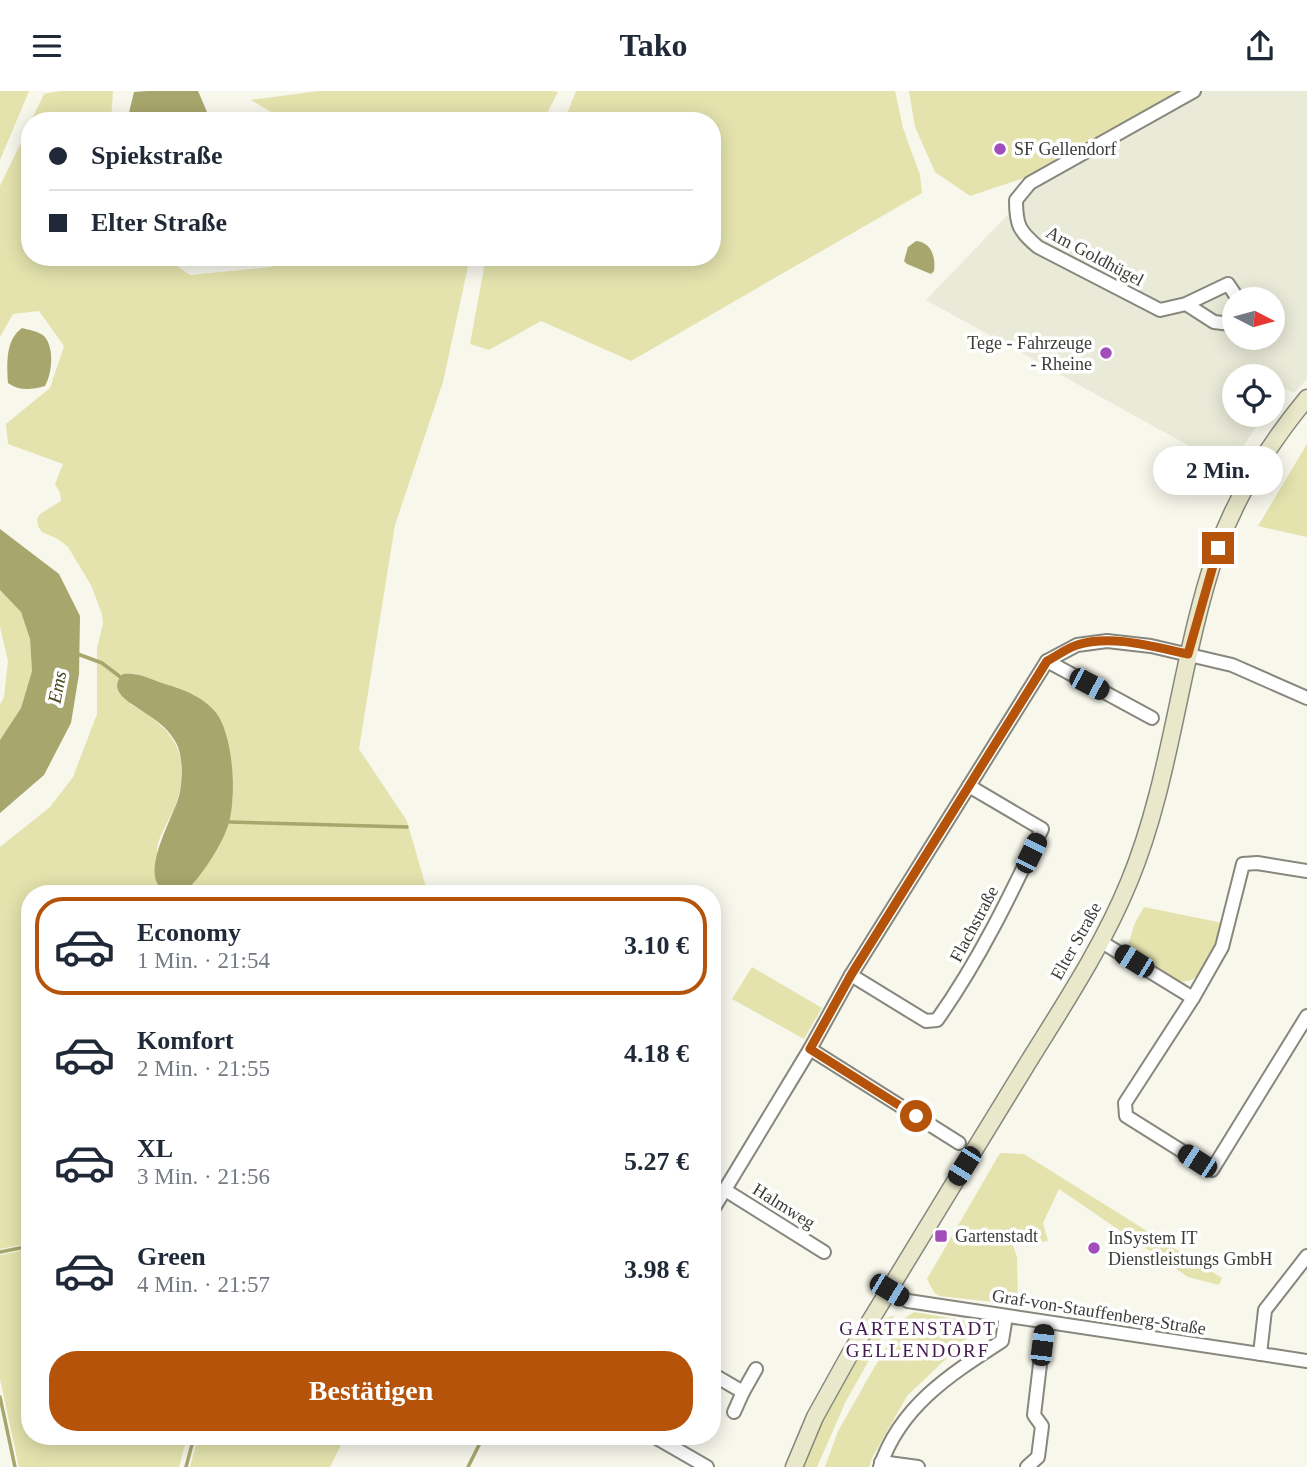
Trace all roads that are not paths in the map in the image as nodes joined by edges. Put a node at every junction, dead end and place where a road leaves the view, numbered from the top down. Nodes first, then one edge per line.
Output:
1 (1194, 91) edge
2 (1230, 287) edge
3 (1185, 304) junction
4 (1222, 323) edge
5 (1307, 398) edge
6 (1188, 654) junction
7 (1047, 661) junction
8 (1307, 698) edge
9 (1152, 718) dead end
10 (969, 786) junction
11 (1307, 871) edge
12 (1100, 941) junction
13 (851, 975) junction
14 (1193, 998) junction
15 (1307, 1016) edge
16 (810, 1049) junction
17 (959, 1143) dead end
18 (725, 1190) junction
19 (721, 1196) edge
20 (824, 1251) dead end
21 (1307, 1256) edge
22 (889, 1290) junction
23 (1006, 1316) junction
24 (1045, 1322) junction
25 (1260, 1354) junction
26 (1307, 1361) edge
27 (756, 1369) dead end
28 (721, 1379) edge
29 (743, 1392) junction
30 (734, 1412) dead end
31 (669, 1445) edge
32 (881, 1465) edge
33 (707, 1467) edge
34 (793, 1467) edge
35 (918, 1467) edge
36 (1027, 1467) edge

1 - 3 street, Am Goldhügel
2 - 3 street, Am Goldhügel
3 - 4 street
5 - 6 main road, Elter Straße
6 - 7 street
6 - 8 street
6 - 12 main road, Elter Straße
7 - 9 street
7 - 10 street
10 - 13 street
10 - 13 street, Flachstraße
11 - 14 street
12 - 14 street
12 - 22 main road, Elter Straße
13 - 16 street
14 - 15 street
16 - 17 street
16 - 18 street
18 - 19 street
18 - 20 street, Halmweg
21 - 25 street
22 - 23 street, Graf-von-Stauffenberg-Straße
22 - 34 main road, Elter Straße
23 - 24 street, Graf-von-Stauffenberg-Straße
23 - 32 street
24 - 25 street, Graf-von-Stauffenberg-Straße
24 - 36 street
25 - 26 street, Graf-von-Stauffenberg-Straße
27 - 29 street
28 - 29 street
29 - 30 street
31 - 33 street
32 - 35 street

